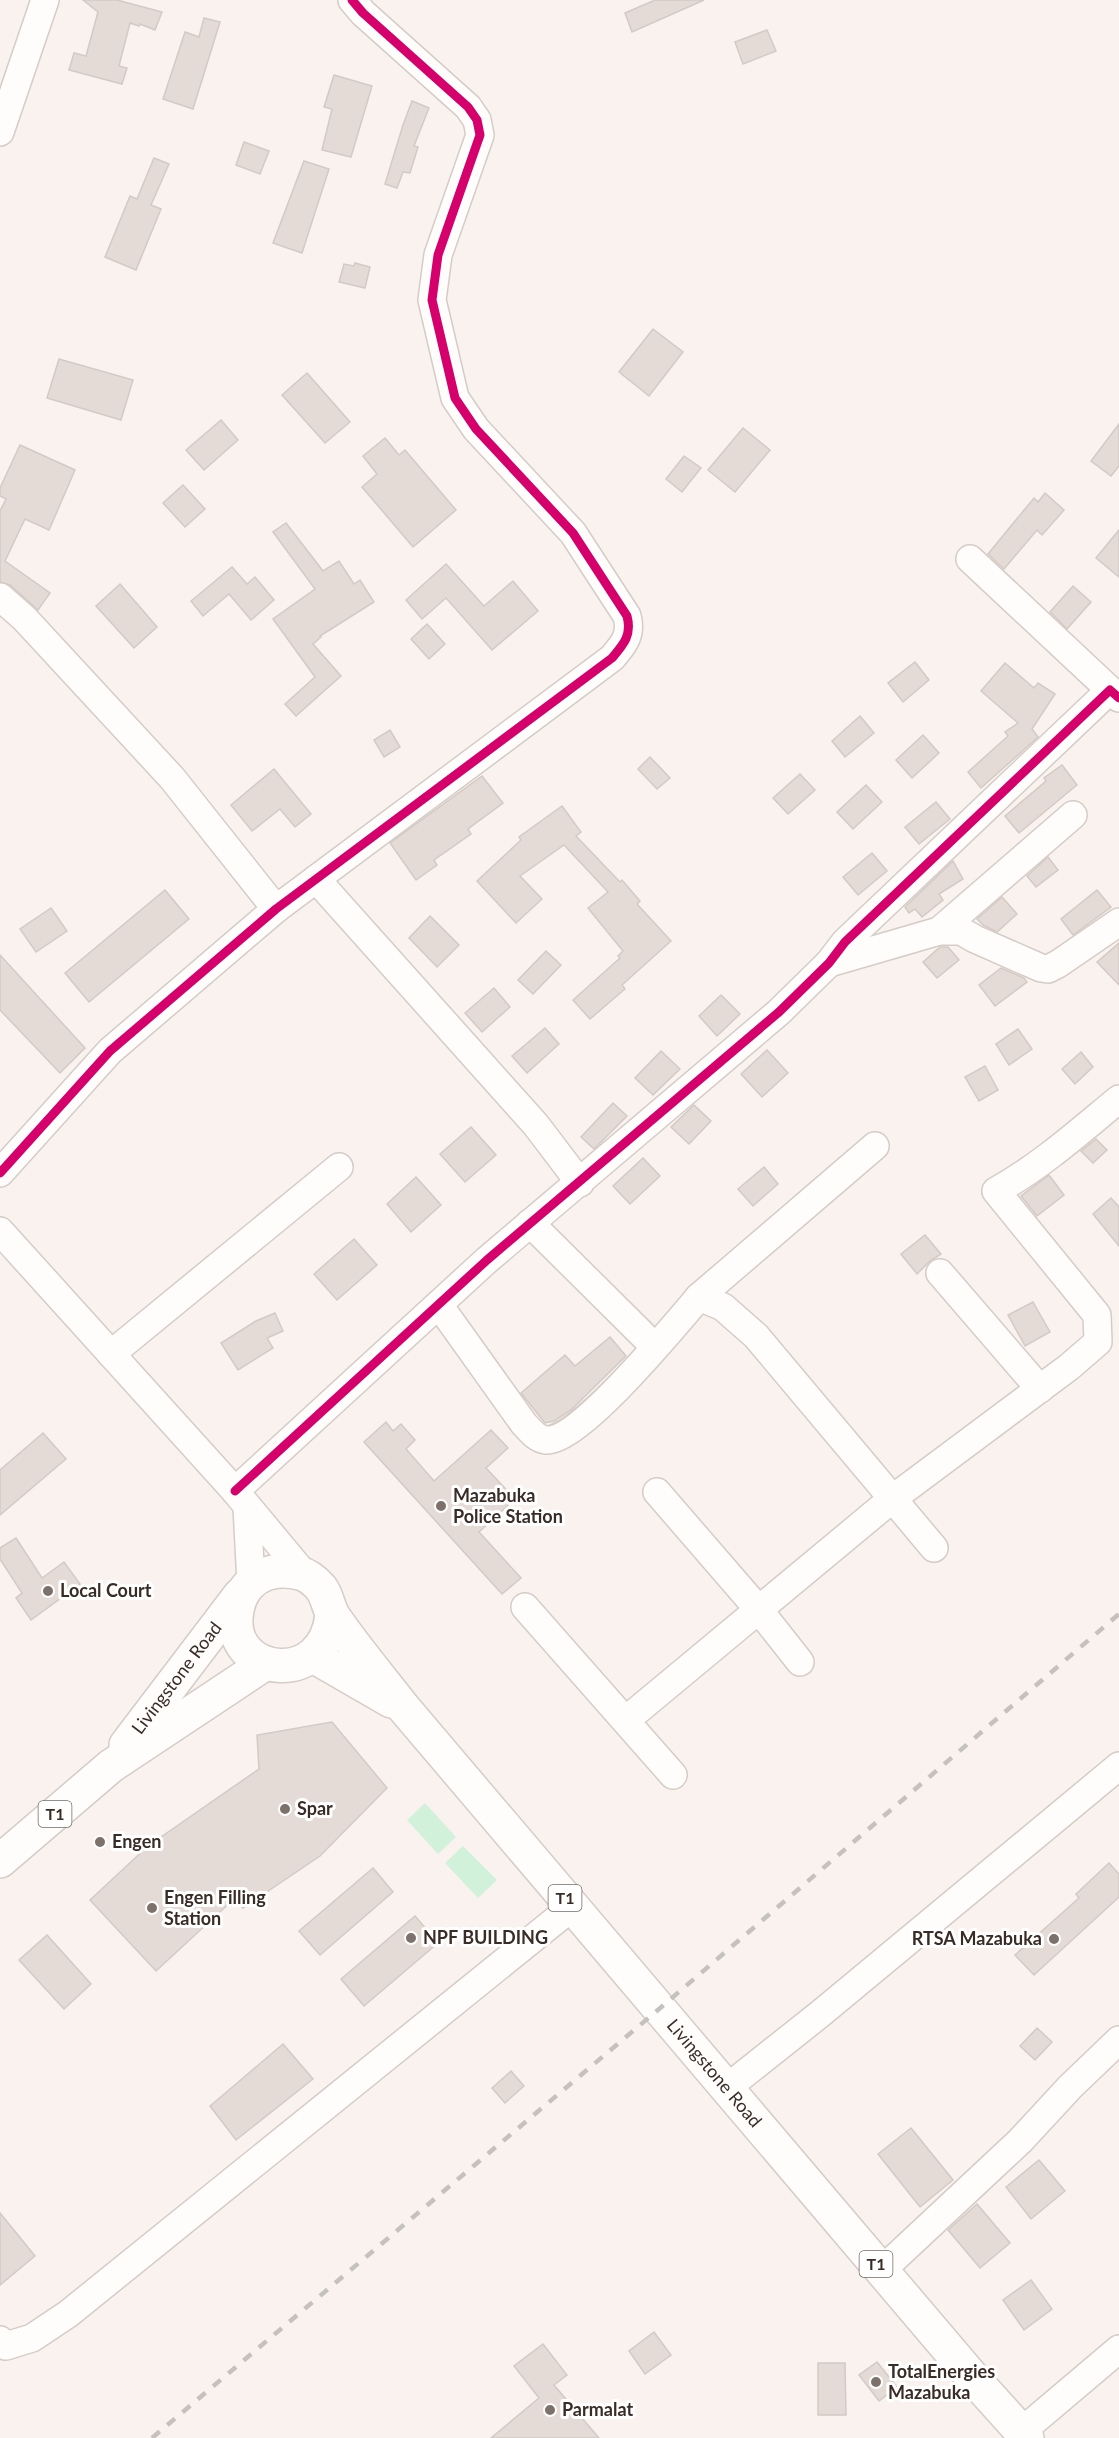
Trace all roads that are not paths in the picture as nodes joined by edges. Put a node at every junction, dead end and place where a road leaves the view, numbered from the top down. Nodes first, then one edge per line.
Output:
1 (45, 0) edge
2 (352, 0) edge
3 (0, 132) edge
4 (970, 559) dead end
5 (0, 597) edge
6 (1114, 694) edge
7 (1073, 815) dead end
8 (316, 879) junction
9 (276, 909) junction
10 (1119, 922) edge
11 (939, 931) junction
12 (829, 963) junction
13 (1119, 1099) edge
14 (875, 1146) dead end
15 (339, 1167) dead end
16 (0, 1173) edge
17 (580, 1183) junction
18 (530, 1223) junction
19 (0, 1231) edge
20 (940, 1273) dead end
21 (699, 1298) junction
22 (439, 1305) junction
23 (655, 1347) junction
24 (111, 1354) junction
25 (1040, 1389) junction
26 (657, 1492) dead end
27 (892, 1498) junction
28 (241, 1499) junction
29 (934, 1548) dead end
30 (304, 1574) junction
31 (247, 1587) junction
32 (525, 1607) dead end
33 (759, 1610) junction
34 (332, 1614) junction
35 (313, 1656) junction
36 (800, 1662) dead end
37 (266, 1663) junction
38 (403, 1707) junction
39 (626, 1720) junction
40 (111, 1766) junction
41 (1119, 1766) edge
42 (673, 1775) dead end
43 (0, 1861) edge
44 (572, 1907) junction
45 (1119, 2040) edge
46 (728, 2087) junction
47 (882, 2270) junction
48 (0, 2340) edge
49 (1119, 2349) edge
50 (1024, 2435) edge

1 - 3 street
2 - 8 street
4 - 6 street
5 - 9 street
6 - 12 street
7 - 11 street
8 - 9 street
8 - 17 street
9 - 16 street
10 - 11 street
11 - 12 street
12 - 17 street
13 - 25 street
14 - 21 street
15 - 24 street
17 - 18 street
18 - 22 street
18 - 23 street
19 - 24 street
20 - 25 street
21 - 23 street
21 - 27 street
22 - 23 street
22 - 28 street
24 - 28 street
25 - 27 street
26 - 33 street
27 - 29 street
27 - 33 street
28 - 30 street
28 - 31 street
30 - 31 highway, Livingstone Road / T1
30 - 34 highway, Livingstone Road / T1
31 - 37 highway, Livingstone Road
31 - 40 highway, Livingstone Road / T1
32 - 39 street
33 - 36 street
33 - 39 street
34 - 35 highway
34 - 38 highway, Livingstone Road / T1
35 - 37 highway
35 - 38 highway, Livingstone Road / T1
37 - 40 highway, Livingstone Road / T1
38 - 44 highway, Livingstone Road / T1
39 - 42 street
40 - 43 highway, Livingstone Road / T1
41 - 46 street
44 - 46 highway, Livingstone Road / T1
44 - 48 street
45 - 47 street
46 - 47 highway, Livingstone Road / T1
47 - 50 highway, Livingstone Road / T1
49 - 50 street

